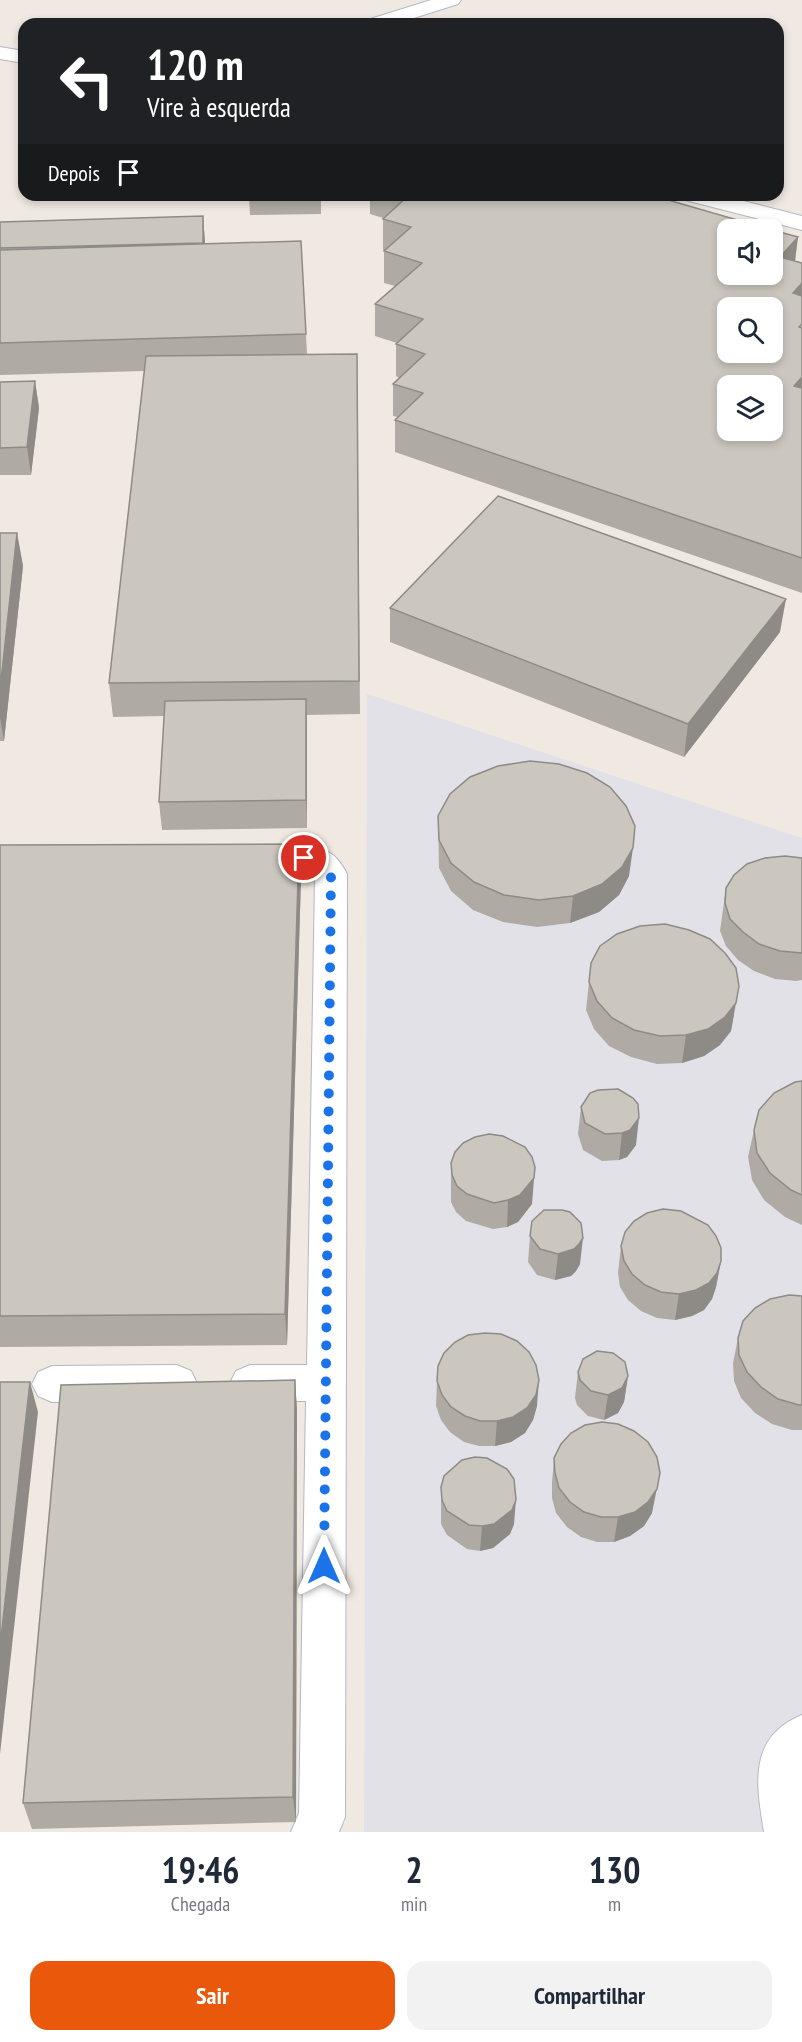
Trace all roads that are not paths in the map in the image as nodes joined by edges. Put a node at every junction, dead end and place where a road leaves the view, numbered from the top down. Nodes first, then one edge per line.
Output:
1 (451, 0) edge
2 (393, 18) edge
3 (0, 53) edge
4 (18, 56) edge
5 (716, 201) edge
6 (802, 223) edge
7 (222, 858) edge
8 (326, 1383) junction
9 (52, 1384) dead end
10 (802, 1737) edge
11 (314, 1832) edge
12 (787, 1832) edge

1 - 2 street
3 - 4 street
5 - 6 street
7 - 8 street
8 - 9 street
8 - 11 street
10 - 12 street

